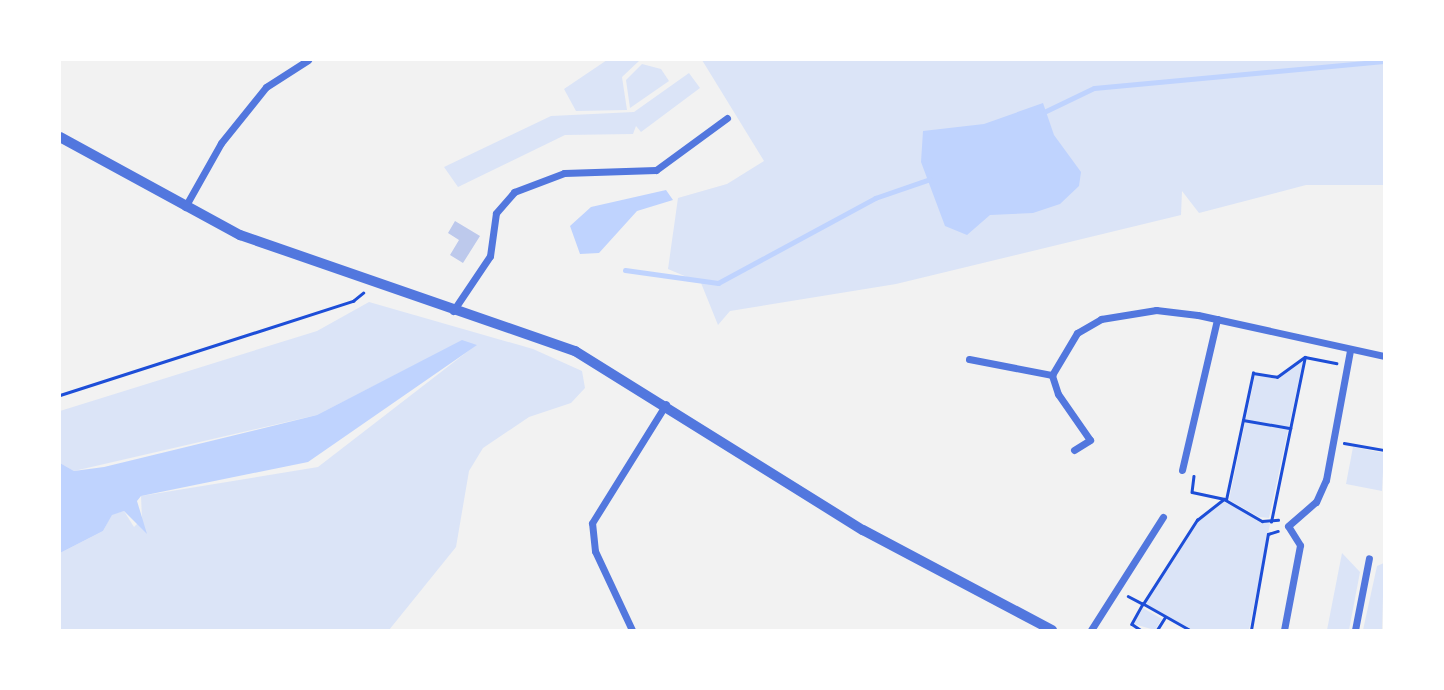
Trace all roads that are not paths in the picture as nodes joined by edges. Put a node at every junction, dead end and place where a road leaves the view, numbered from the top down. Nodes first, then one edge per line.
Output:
1 (308, 60) edge
2 (727, 117) dead end
3 (60, 137) edge
4 (184, 208) junction
5 (453, 311) junction
6 (1217, 319) junction
7 (1350, 350) junction
8 (1384, 356) edge
9 (969, 359) dead end
10 (1052, 375) junction
11 (666, 403) junction
12 (1074, 450) dead end
13 (1182, 470) road end
14 (1163, 517) dead end
15 (1369, 558) dead end
16 (632, 631) edge
17 (1052, 631) edge
18 (1091, 631) edge
19 (1284, 631) edge
20 (1355, 631) edge

1 - 4 street
2 - 5 street
3 - 4 street
4 - 5 street
5 - 11 street
6 - 7 street
6 - 10 street
6 - 13 street
7 - 8 street
7 - 19 street
9 - 10 street
10 - 12 street
11 - 16 street
11 - 17 street
14 - 18 street
15 - 20 street

